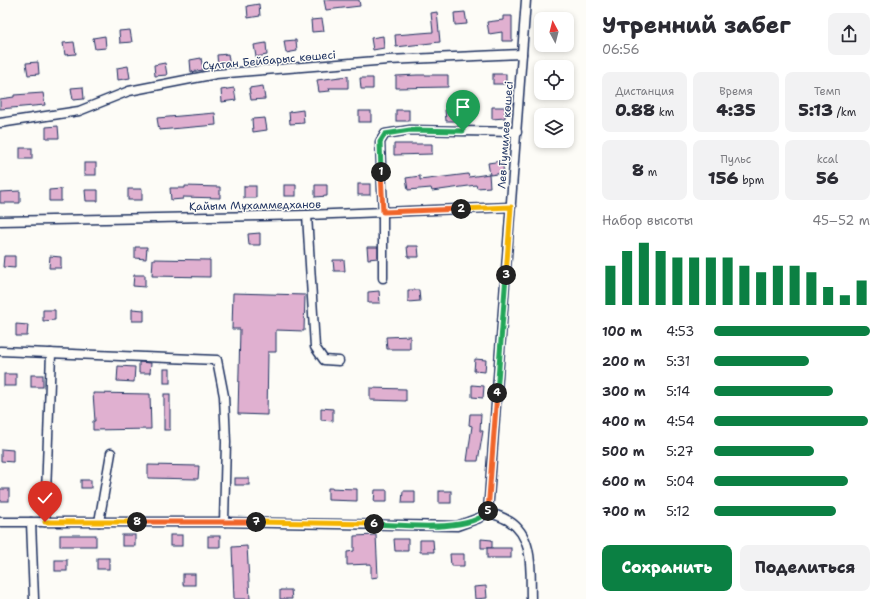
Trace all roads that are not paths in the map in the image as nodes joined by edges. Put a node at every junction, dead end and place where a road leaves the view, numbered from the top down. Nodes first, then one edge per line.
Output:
1 (526, 0) edge
2 (522, 54) junction
3 (0, 122) edge
4 (517, 132) junction
5 (511, 207) junction
6 (383, 212) junction
7 (306, 215) junction
8 (0, 221) edge
9 (383, 278) dead end
10 (0, 351) edge
11 (51, 353) junction
12 (339, 361) dead end
13 (111, 453) dead end
14 (488, 512) junction
15 (0, 522) edge
16 (31, 522) junction
17 (45, 522) junction
18 (99, 522) junction
19 (224, 522) junction
20 (34, 599) edge
21 (531, 599) edge

1 - 2 street, Лев Гумилев көшесі
2 - 3 street, Сұлтан Бейбарыс көшесі
2 - 4 street, Лев Гумилев көшесі
4 - 5 street, Лев Гумилев көшесі
4 - 6 street
5 - 6 street, Қайым Мұхаммедханов
5 - 14 street, Лев Гумилев көшесі
6 - 7 street, Қайым Мұхаммедханов
6 - 9 street
7 - 8 street, Қайым Мұхаммедханов
7 - 12 street
10 - 11 street
11 - 17 street
11 - 19 street
13 - 18 street
14 - 19 street
14 - 21 street
15 - 16 street
16 - 17 street
16 - 20 street
17 - 18 street
18 - 19 street

